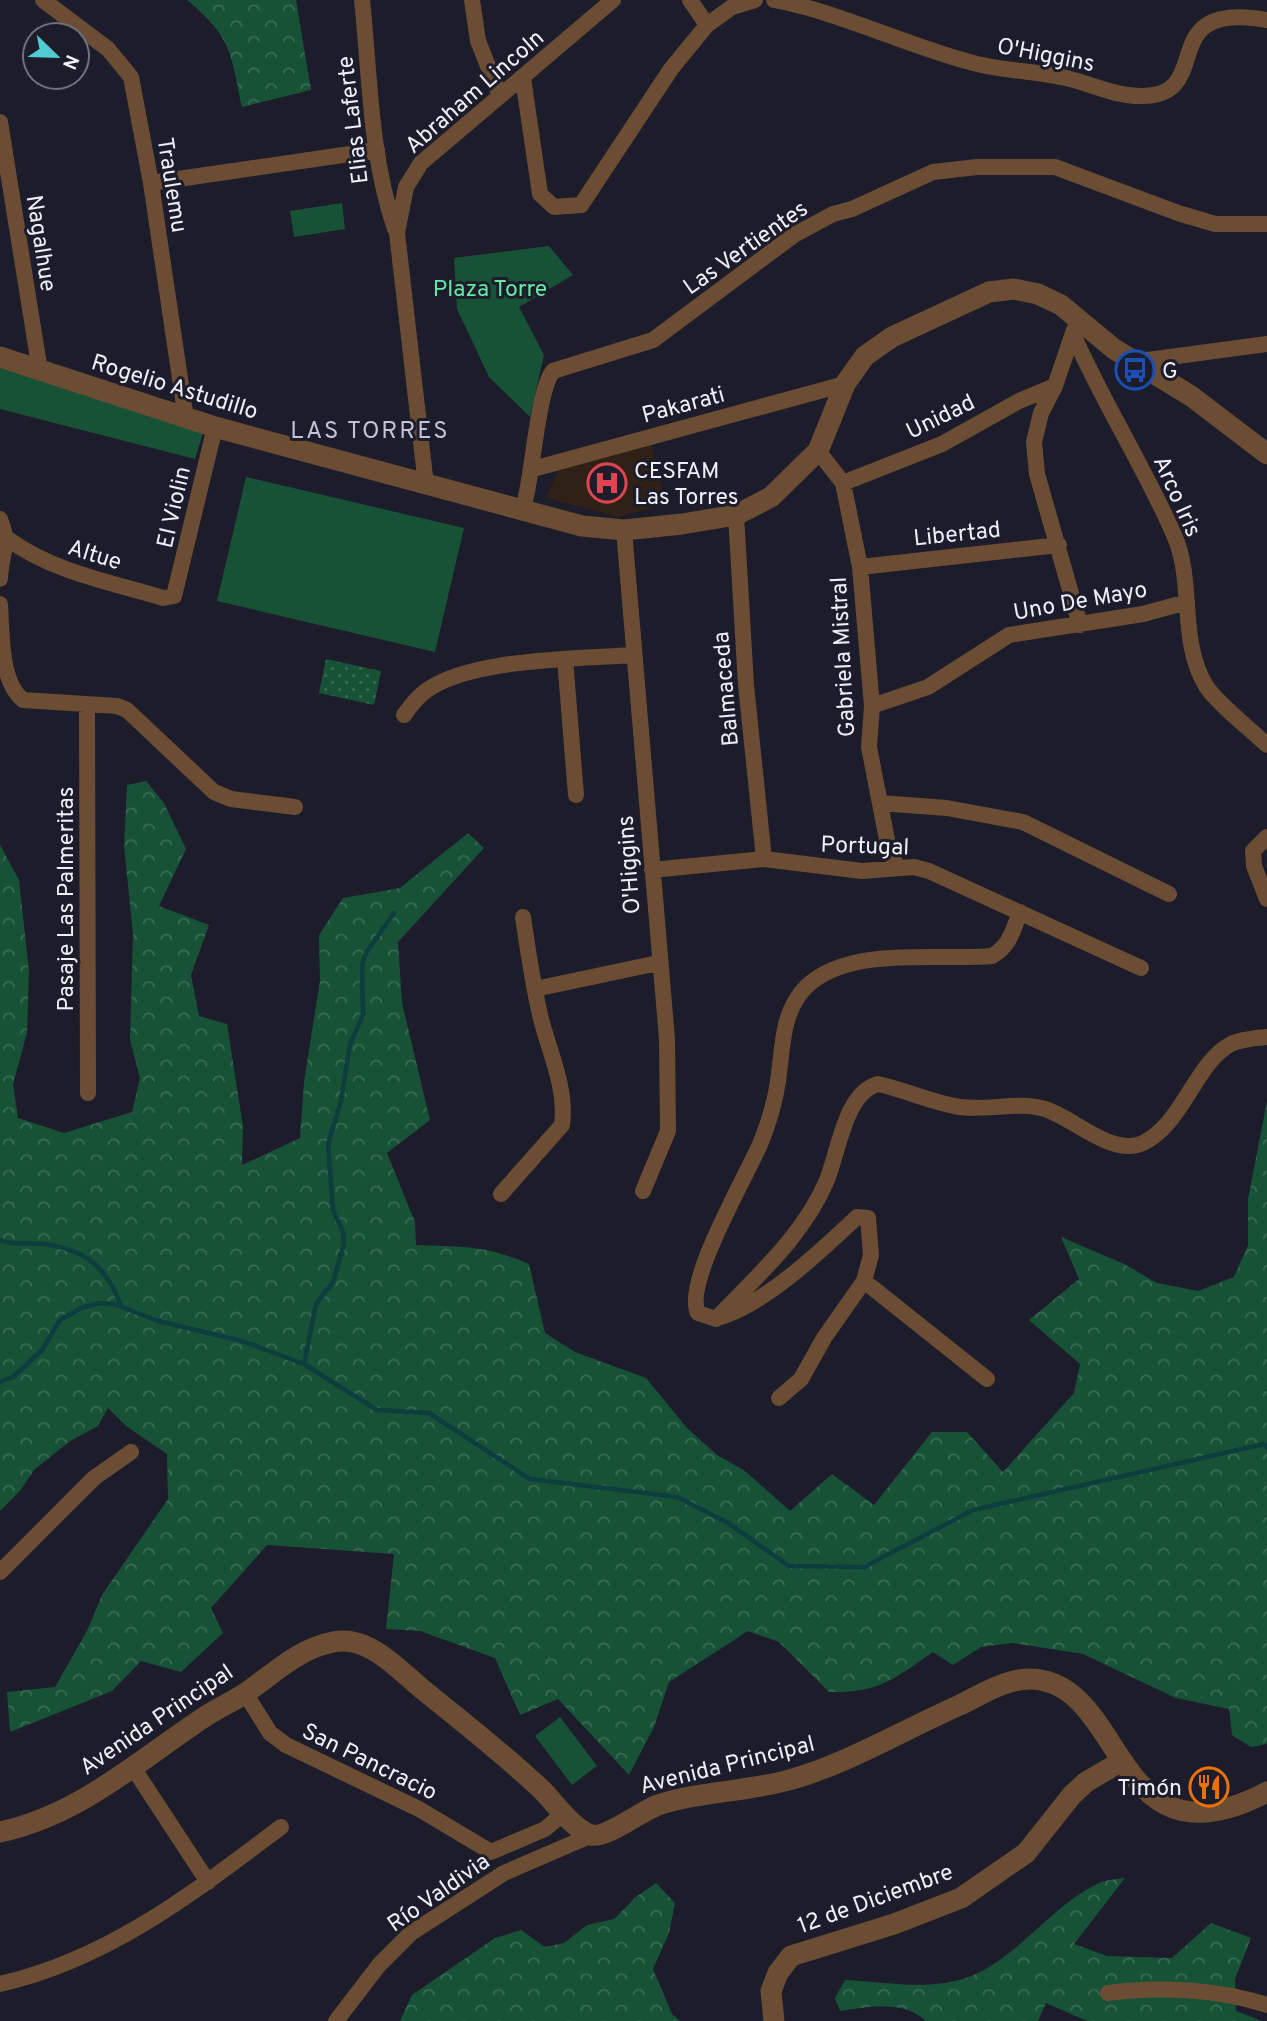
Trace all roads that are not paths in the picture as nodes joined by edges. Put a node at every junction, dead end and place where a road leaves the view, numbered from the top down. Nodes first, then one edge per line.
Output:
1 (43, 0) edge
2 (362, 0) edge
3 (472, 0) edge
4 (612, 0) edge
5 (690, 0) edge
6 (755, 0) edge
7 (774, 0) edge
8 (820, 6) edge
9 (1267, 20) edge
10 (707, 25) junction
11 (523, 78) junction
12 (500, 96) junction
13 (0, 122) edge
14 (377, 150) junction
15 (151, 183) junction
16 (1267, 224) edge
17 (397, 233) junction
18 (1075, 327) junction
19 (1267, 344) edge
20 (0, 357) edge
21 (1133, 362) junction
22 (40, 371) junction
23 (845, 384) junction
24 (1055, 386) junction
25 (186, 419) junction
26 (215, 427) junction
27 (818, 451) junction
28 (1267, 454) edge
29 (533, 469) junction
30 (844, 483) junction
31 (426, 485) junction
32 (523, 509) junction
33 (736, 515) junction
34 (0, 519) edge
35 (624, 530) junction
36 (8, 539) junction
37 (1059, 545) junction
38 (860, 567) junction
39 (0, 579) edge
40 (174, 596) joint
41 (1187, 602) junction
42 (0, 604) edge
43 (1080, 625) junction
44 (633, 655) junction
45 (565, 659) junction
46 (87, 705) junction
47 (872, 706) junction
48 (404, 715) dead end
49 (1267, 745) edge
50 (576, 795) dead end
51 (880, 803) junction
52 (295, 807) dead end
53 (1267, 837) edge
54 (764, 859) junction
55 (898, 868) junction
56 (652, 870) junction
57 (1169, 894) dead end
58 (1267, 900) edge
59 (1020, 912) junction
60 (523, 917) dead end
61 (658, 963) junction
62 (1141, 968) dead end
63 (535, 989) junction
64 (1267, 1037) edge
65 (88, 1093) dead end
66 (643, 1191) dead end
67 (501, 1194) dead end
68 (864, 1281) junction
69 (716, 1319) junction
70 (987, 1379) dead end
71 (779, 1398) dead end
72 (131, 1452) dead end
73 (0, 1572) edge
74 (245, 1693) junction
75 (1122, 1761) junction
76 (134, 1769) junction
77 (1267, 1792) edge
78 (565, 1812) junction
79 (281, 1827) dead end
80 (0, 1832) edge
81 (592, 1835) junction
82 (208, 1882) junction
83 (0, 1984) edge
84 (1108, 1993) dead end
85 (1267, 2005) edge
86 (337, 2021) edge
87 (774, 2021) edge

1 - 15 street, Traulemu
2 - 14 street, Elias Laferte
3 - 12 street
4 - 11 street, Abraham Lincoln
5 - 10 street
6 - 10 street
7 - 8 street, O'Higgins
8 - 9 street, O'Higgins
10 - 11 street
11 - 12 street, Abraham Lincoln
12 - 17 street, Abraham Lincoln
13 - 22 street, Nagalhue
14 - 15 street
14 - 17 street, Elias Laferte
15 - 25 street, Traulemu
16 - 29 street, Las Vertientes
17 - 31 street, Abraham Lincoln
18 - 21 street, Rogelio Astudillo
18 - 23 street, Rogelio Astudillo
18 - 24 street
18 - 41 street, Arco Iris
19 - 21 street
20 - 22 street, Rogelio Astudillo
21 - 28 street, Rogelio Astudillo
22 - 25 street, Rogelio Astudillo
23 - 27 street, Rogelio Astudillo
23 - 29 street, Pakarati
24 - 30 street, Unidad
24 - 37 street
25 - 26 street, Rogelio Astudillo
26 - 31 street, Rogelio Astudillo
26 - 40 street, El Violin
27 - 30 street, Gabriela Mistral
27 - 33 street, Rogelio Astudillo
29 - 32 street, Las Vertientes
30 - 38 street, Gabriela Mistral
31 - 32 street, Rogelio Astudillo
32 - 35 street, Rogelio Astudillo
33 - 35 street, Rogelio Astudillo
33 - 54 street, Balmaceda
34 - 36 street
35 - 44 street, O'Higgins
36 - 39 street
36 - 40 street, Altue
37 - 38 street, Libertad
37 - 43 street
38 - 47 street, Gabriela Mistral
41 - 43 street, Uno De Mayo
41 - 49 street, Arco Iris
42 - 46 street
43 - 47 street, Uno De Mayo
44 - 45 street
44 - 56 street, O'Higgins
45 - 48 street
45 - 50 street
46 - 52 street
46 - 65 street, Pasaje Las Palmeritas
47 - 51 street, Gabriela Mistral
51 - 55 street, Gabriela Mistral
51 - 57 street
53 - 58 street
54 - 55 street, Portugal
54 - 56 street, Portugal
55 - 59 street, Portugal
56 - 61 street, O'Higgins
59 - 62 street, Portugal
59 - 69 street
60 - 63 street
61 - 63 street
61 - 66 street, O'Higgins
63 - 67 street
64 - 69 street
68 - 69 street
68 - 70 street
68 - 71 street
72 - 73 street
74 - 76 street, Avenida Principal
74 - 78 street, San Pancracio
74 - 78 street, Avenida Principal
75 - 77 street, Avenida Principal
75 - 81 street, Avenida Principal
75 - 87 street, 12 de Diciembre
76 - 80 street, Avenida Principal
76 - 82 street
78 - 81 street, Avenida Principal
79 - 82 street
81 - 86 street, Río Valdivia
82 - 83 street
84 - 85 street

